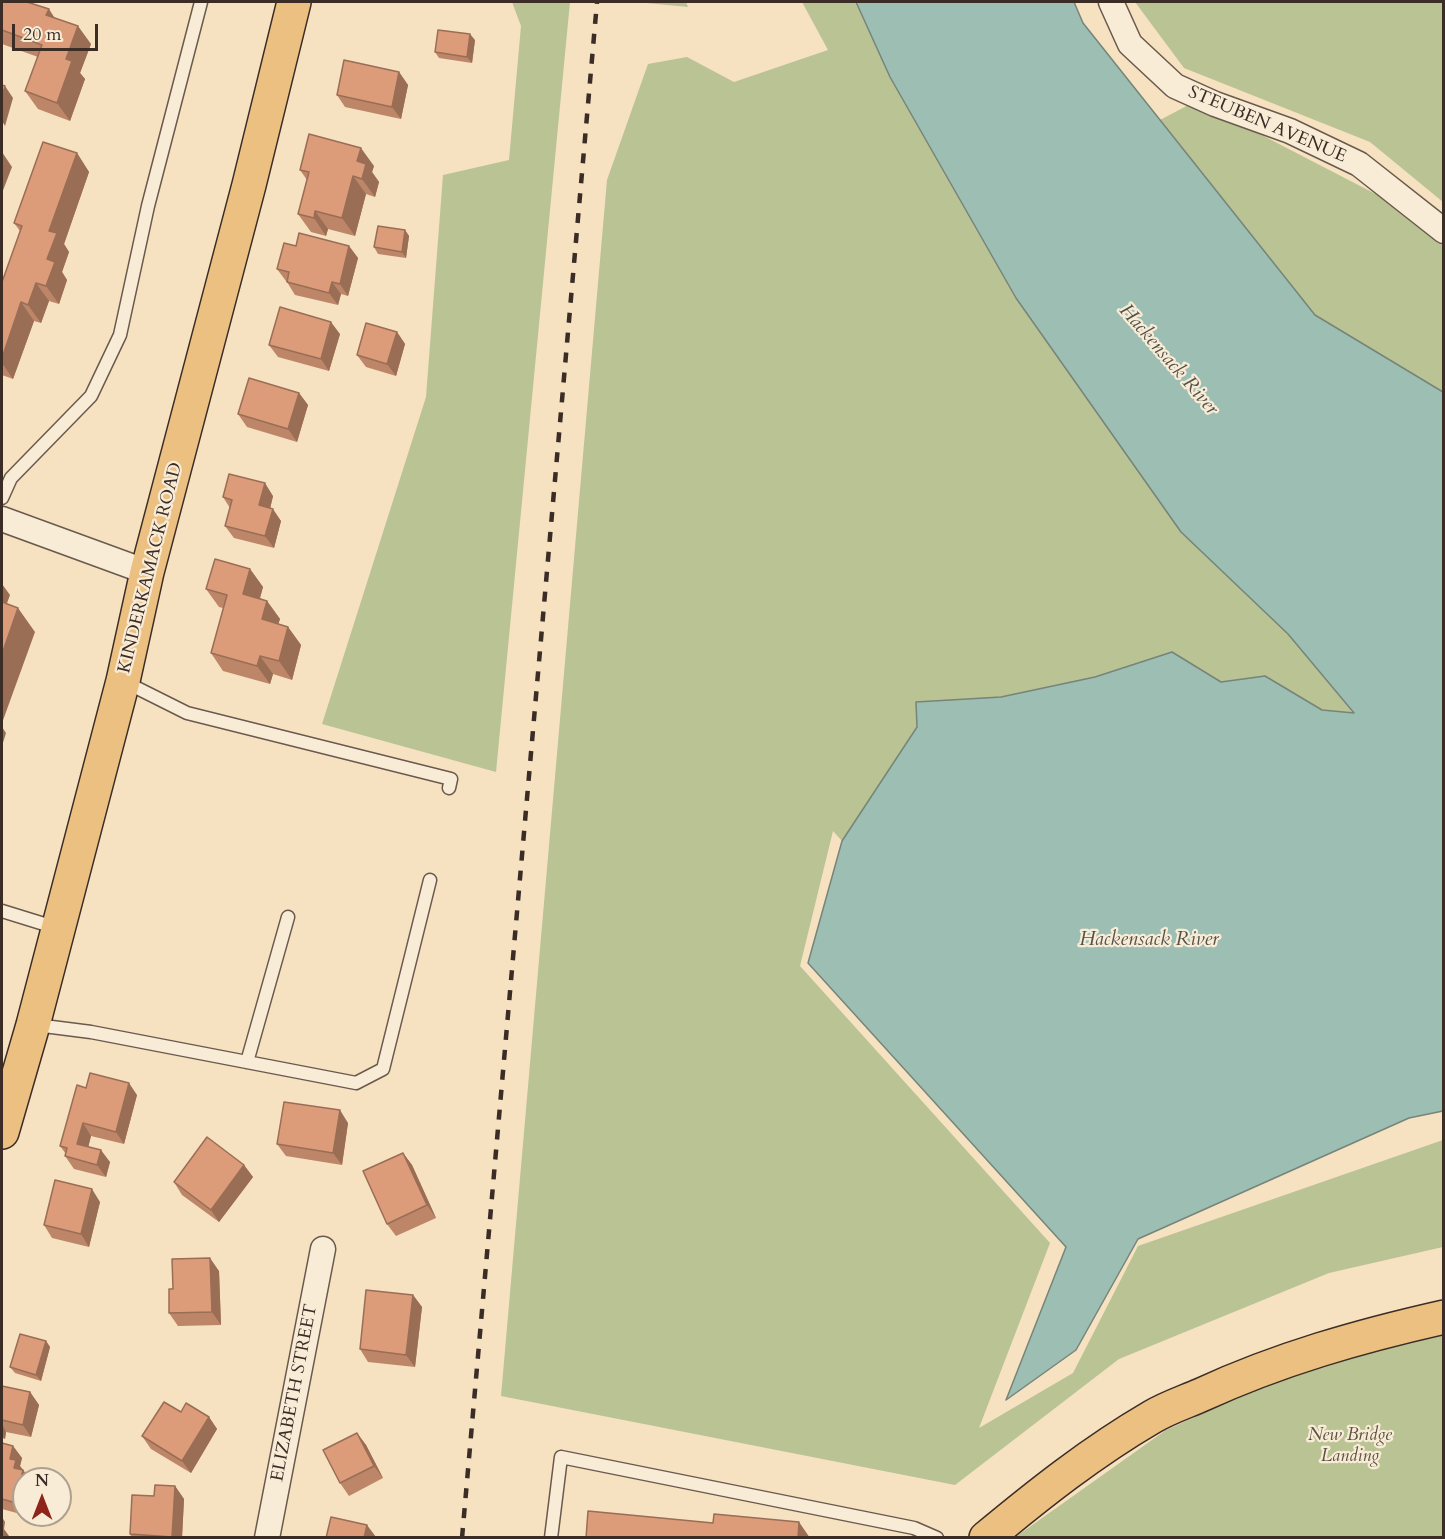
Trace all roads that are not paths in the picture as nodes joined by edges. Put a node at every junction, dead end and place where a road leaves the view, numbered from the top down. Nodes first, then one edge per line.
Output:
1 (201, 2) edge
2 (294, 2) edge
3 (1111, 2) edge
4 (1443, 231) edge
5 (2, 498) edge
6 (2, 519) edge
7 (147, 572) junction
8 (123, 681) junction
9 (449, 788) dead end
10 (430, 880) dead end
11 (2, 911) edge
12 (288, 917) dead end
13 (57, 928) junction
14 (33, 1025) junction
15 (247, 1062) junction
16 (4, 1114) edge
17 (323, 1249) dead end
18 (1443, 1317) edge
19 (914, 1528) junction
20 (267, 1538) edge
21 (551, 1538) edge
22 (905, 1538) edge
23 (937, 1538) edge
24 (986, 1538) edge

1 - 5 lane
2 - 7 main road, KINDERKAMACK ROAD
3 - 4 street, STEUBEN AVENUE
6 - 7 street
7 - 8 main road, KINDERKAMACK ROAD
8 - 9 lane
8 - 13 main road, KINDERKAMACK ROAD
10 - 15 lane
11 - 13 lane
12 - 15 lane
13 - 14 main road, KINDERKAMACK ROAD
14 - 15 lane
14 - 16 main road, KINDERKAMACK ROAD
17 - 20 street, ELIZABETH STREET
18 - 24 main road
19 - 21 lane
19 - 22 lane
19 - 23 lane

